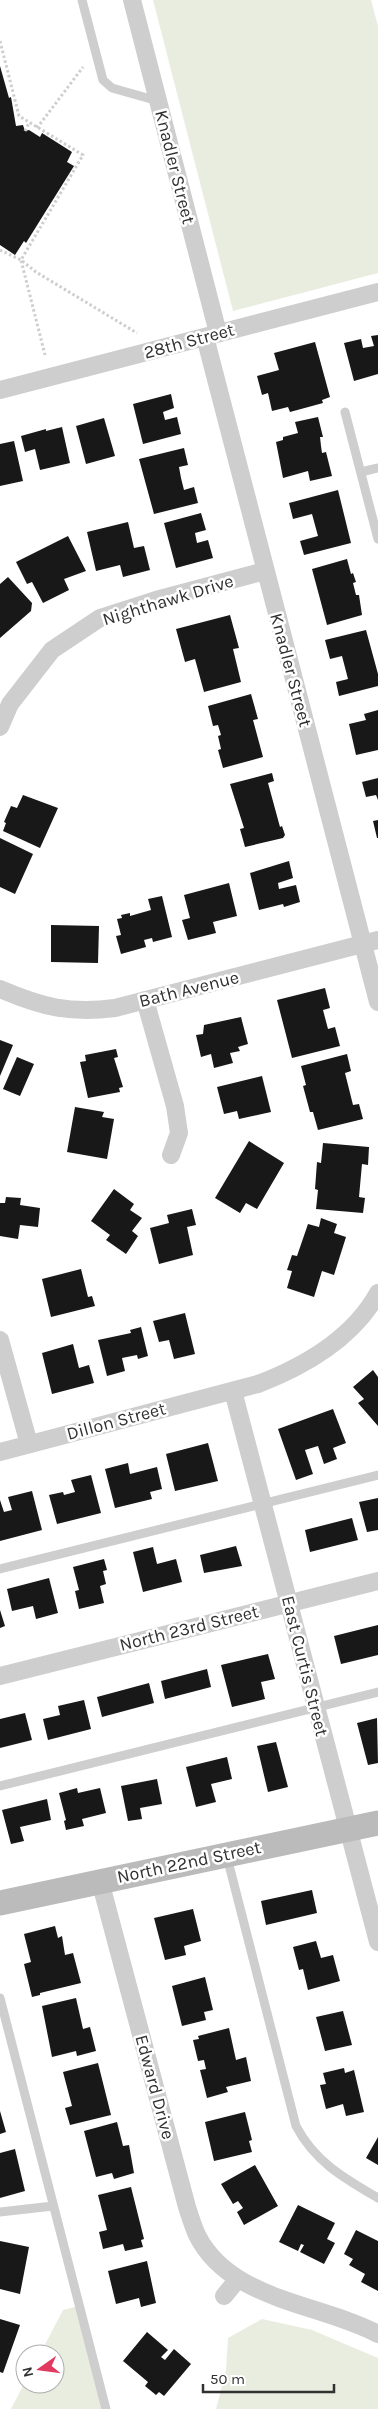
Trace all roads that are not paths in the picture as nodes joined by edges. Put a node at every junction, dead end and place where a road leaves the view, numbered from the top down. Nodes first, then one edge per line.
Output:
1 (82, 0) edge
2 (132, 0) edge
3 (158, 100) junction
4 (378, 292) edge
5 (211, 335) junction
6 (0, 390) edge
7 (345, 412) dead end
8 (378, 468) edge
9 (361, 472) junction
10 (378, 539) edge
11 (265, 571) junction
12 (0, 728) edge
13 (370, 942) edge
14 (0, 989) edge
15 (145, 1000) junction
16 (378, 1002) edge
17 (171, 1155) dead end
18 (378, 1293) edge
19 (0, 1340) edge
20 (233, 1391) junction
21 (29, 1444) junction
22 (0, 1452) edge
23 (378, 1475) edge
24 (264, 1503) junction
25 (0, 1569) edge
26 (378, 1581) edge
27 (289, 1602) junction
28 (0, 1676) edge
29 (378, 1692) edge
30 (316, 1707) junction
31 (0, 1786) edge
32 (378, 1823) edge
33 (348, 1829) junction
34 (227, 1854) junction
35 (100, 1881) junction
36 (0, 1903) edge
37 (378, 1942) edge
38 (0, 1998) edge
39 (378, 2198) edge
40 (53, 2206) junction
41 (0, 2212) edge
42 (238, 2279) junction
43 (224, 2296) dead end
44 (378, 2334) edge
45 (106, 2409) edge

1 - 3 lane
2 - 3 street, Knadler Street
3 - 5 street, Knadler Street
4 - 5 street, 28th Street
5 - 6 street, 28th Street
5 - 11 street, Knadler Street
7 - 9 lane
8 - 9 lane
9 - 10 lane
11 - 12 street, Nighthawk Drive
11 - 13 street, Knadler Street
13 - 15 street, Bath Avenue
13 - 16 street, Knadler Street
14 - 15 street, Bath Avenue
15 - 17 street
18 - 20 street
19 - 21 street
20 - 21 street, Dillon Street
20 - 24 street, East Curtis Street
21 - 22 street, Dillon Street
23 - 24 lane
24 - 25 lane
24 - 27 street, East Curtis Street
26 - 27 street, North 23rd Street
27 - 28 street, North 23rd Street
27 - 30 street, East Curtis Street
29 - 30 lane
30 - 31 lane
30 - 33 street, East Curtis Street
32 - 33 street, North 22nd Street
33 - 34 street, North 22nd Street
33 - 37 street, East Curtis Street
34 - 35 street, North 22nd Street
34 - 39 lane
35 - 36 street, North 22nd Street
35 - 42 street, Edward Drive
38 - 40 lane
40 - 41 lane
40 - 45 lane
42 - 43 street
42 - 44 street, Edward Drive

